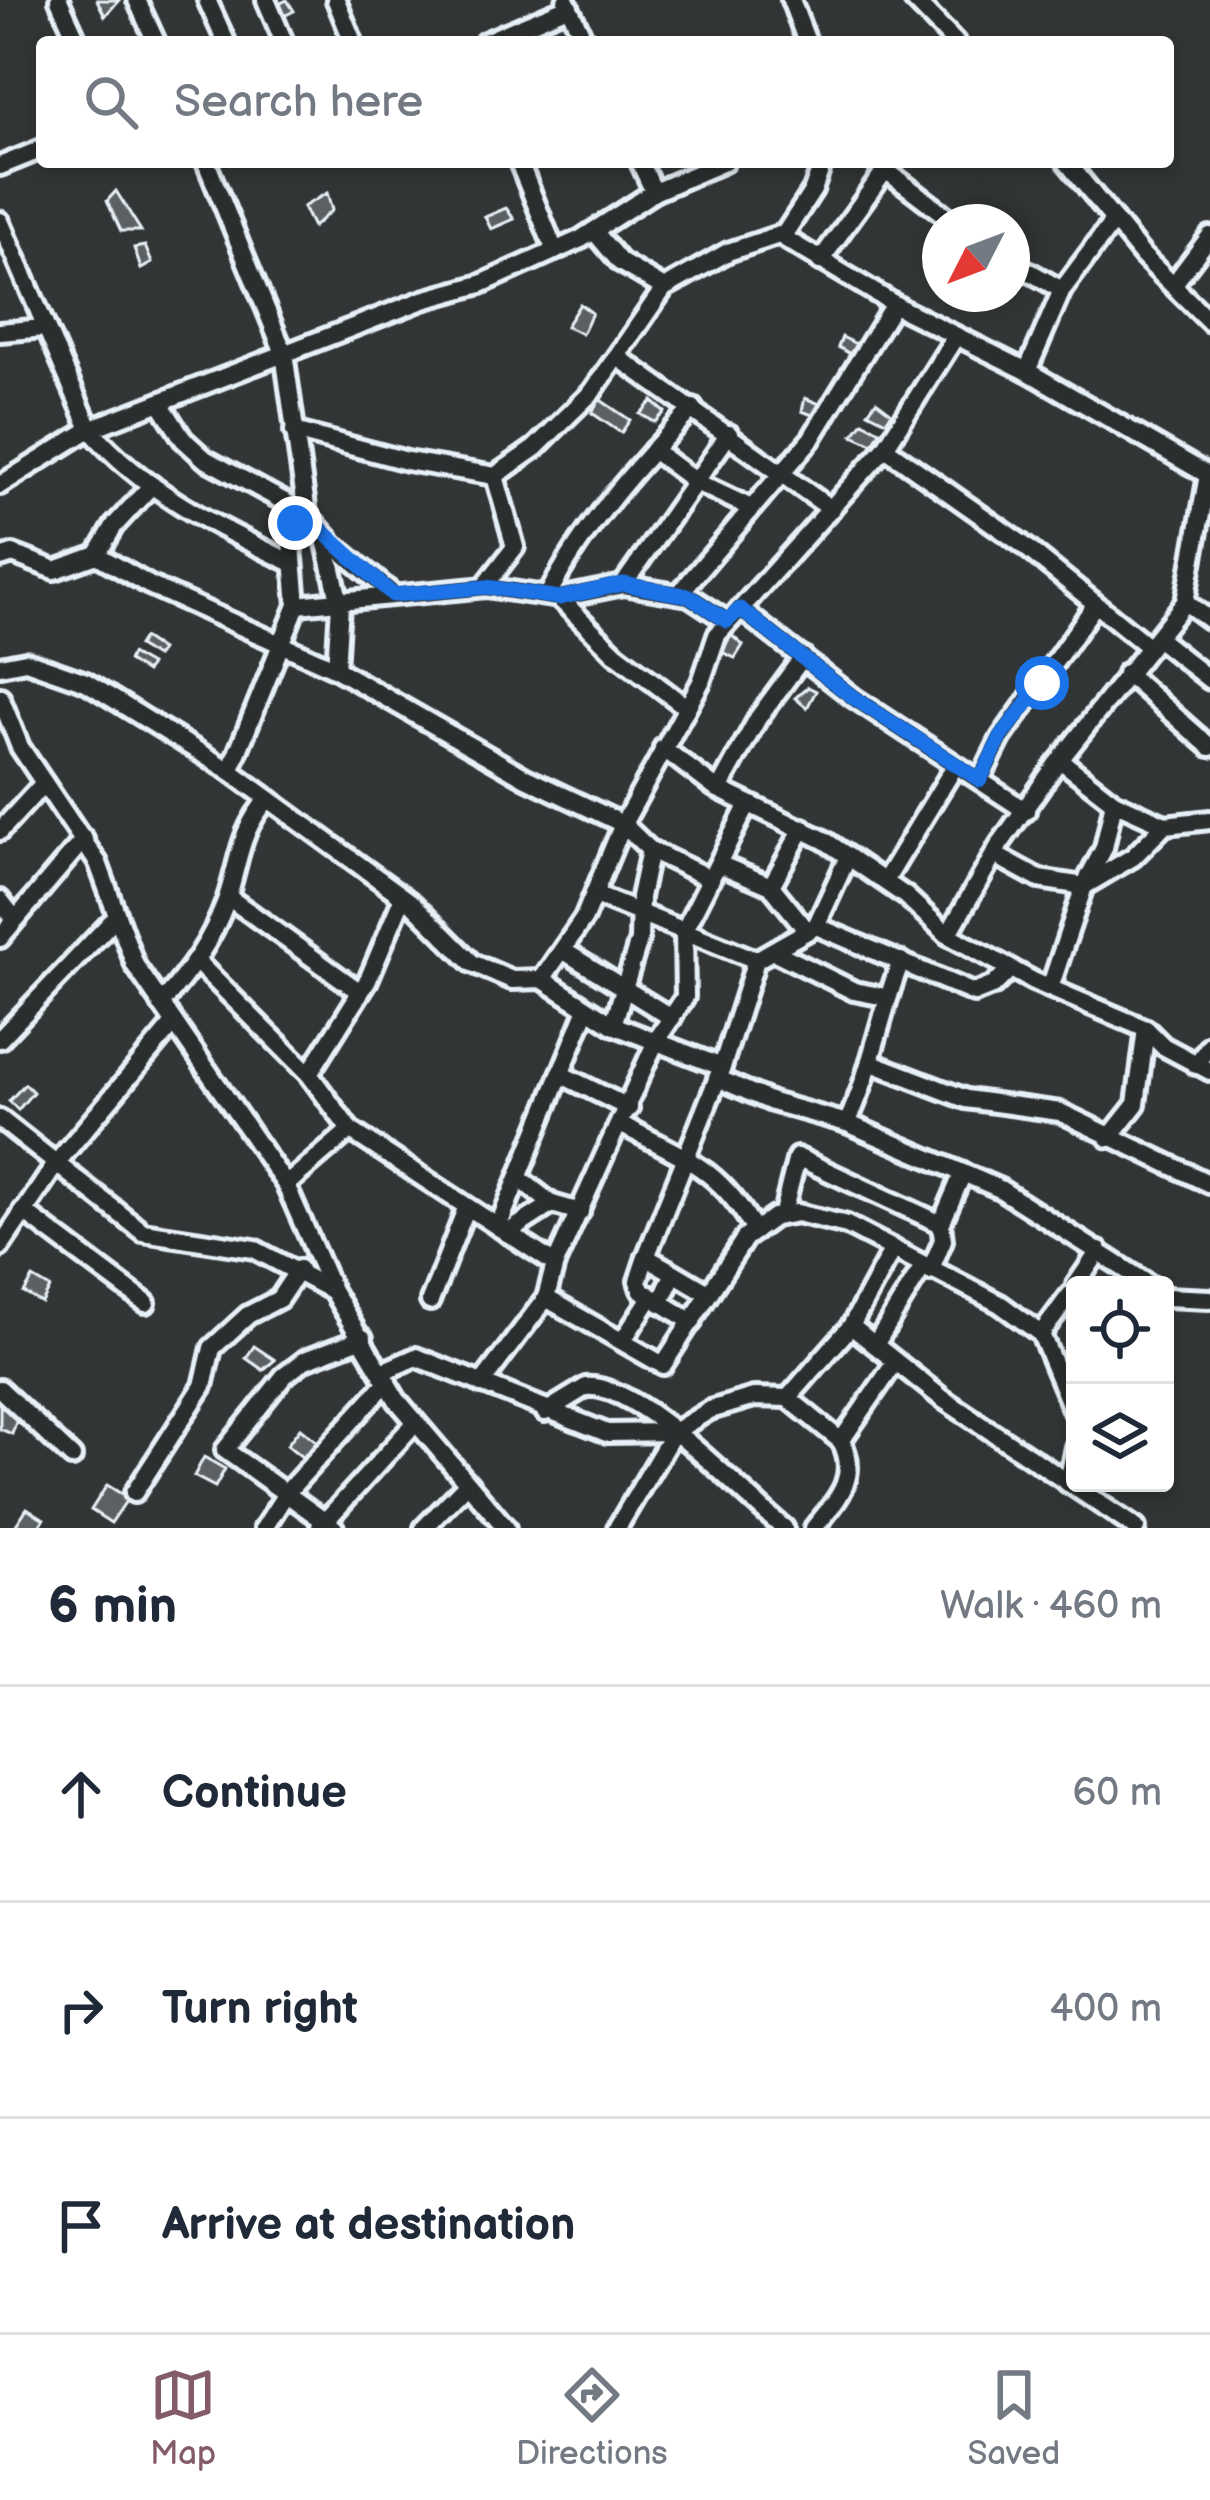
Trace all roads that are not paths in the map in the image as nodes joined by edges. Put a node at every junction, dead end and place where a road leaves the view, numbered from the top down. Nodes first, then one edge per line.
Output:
1 (59, 0) edge
2 (137, 0) edge
3 (207, 0) edge
4 (266, 0) edge
5 (336, 0) edge
6 (791, 0) edge
7 (914, 0) edge
8 (567, 3) edge
9 (75, 36) edge
10 (153, 36) edge
11 (223, 36) edge
12 (281, 36) edge
13 (351, 36) edge
14 (498, 36) edge
15 (582, 36) edge
16 (805, 36) edge
17 (949, 36) edge
18 (36, 151) edge
19 (0, 166) edge
20 (208, 168) edge
21 (521, 168) edge
22 (643, 168) edge
23 (710, 168) edge
24 (821, 168) edge
25 (878, 168) edge
26 (880, 168) edge
27 (1072, 168) edge
28 (654, 192) junction
29 (929, 204) edge
30 (1114, 220) junction
31 (0, 221) edge
32 (595, 231) junction
33 (783, 236) junction
34 (1210, 236) edge
35 (4, 244) edge
36 (555, 251) junction
37 (820, 261) junction
38 (1030, 272) edge
39 (1174, 284) junction
40 (664, 288) junction
41 (1062, 290) junction
42 (894, 304) junction
43 (1210, 322) edge
44 (44, 328) junction
45 (0, 332) edge
46 (956, 336) junction
47 (284, 353) junction
48 (619, 358) junction
49 (1027, 371) junction
50 (160, 403) junction
51 (693, 408) junction
52 (90, 429) junction
53 (294, 431) junction
54 (729, 434) junction
55 (884, 448) junction
56 (653, 451) junction
57 (1209, 475) edge
58 (495, 476) junction
59 (785, 479) junction
60 (696, 482) junction
61 (152, 484) junction
62 (0, 485) edge
63 (752, 508) junction
64 (831, 508) junction
65 (304, 512) junction
66 (324, 535) junction
67 (97, 555) junction
68 (0, 557) edge
69 (1198, 558) edge
70 (290, 562) junction
71 (1210, 581) edge
72 (623, 584) junction
73 (484, 587) junction
74 (679, 594) junction
75 (393, 595) junction
76 (554, 597) junction
77 (1185, 602) junction
78 (340, 604) junction
79 (297, 605) junction
80 (1095, 605) junction
81 (733, 615) junction
82 (1210, 620) edge
83 (1153, 642) junction
84 (284, 643) junction
85 (803, 657) junction
86 (0, 665) edge
87 (336, 669) junction
88 (1126, 673) junction
89 (1210, 680) edge
90 (0, 697) edge
91 (686, 706) junction
92 (5, 725) edge
93 (1210, 747) edge
94 (663, 748) junction
95 (1060, 760) junction
96 (955, 766) junction
97 (230, 771) junction
98 (980, 780) junction
99 (44, 783) junction
100 (719, 789) junction
101 (268, 799) junction
102 (1114, 802) junction
103 (748, 804) junction
104 (1026, 811) junction
105 (1210, 820) edge
106 (623, 824) junction
107 (1165, 825) junction
108 (802, 828) junction
109 (0, 831) edge
110 (84, 839) junction
111 (650, 850) junction
112 (995, 855) junction
113 (847, 859) junction
114 (715, 872) junction
115 (885, 881) junction
116 (771, 886) junction
117 (1084, 886) junction
118 (595, 895) junction
119 (228, 897) junction
120 (403, 897) junction
121 (0, 900) edge
122 (639, 915) junction
123 (116, 917) junction
124 (14, 918) junction
125 (810, 927) junction
126 (684, 931) junction
127 (948, 935) junction
128 (0, 938) edge
129 (564, 950) junction
130 (773, 951) junction
131 (755, 960) junction
132 (902, 961) junction
133 (197, 962) junction
134 (1010, 969) junction
135 (542, 980) junction
136 (1050, 988) junction
137 (627, 991) junction
138 (360, 992) junction
139 (885, 998) junction
140 (161, 1004) junction
141 (586, 1010) junction
142 (672, 1018) junction
143 (174, 1023) junction
144 (613, 1025) junction
145 (1146, 1029) junction
146 (0, 1039) edge
147 (656, 1040) junction
148 (1210, 1045) edge
149 (872, 1063) junction
150 (1203, 1068) edge
151 (720, 1072) junction
152 (309, 1074) junction
153 (560, 1074) junction
154 (626, 1116) junction
155 (0, 1118) edge
156 (847, 1123) junction
157 (350, 1130) junction
158 (1108, 1138) junction
159 (686, 1158) junction
160 (58, 1161) junction
161 (963, 1173) junction
162 (520, 1179) junction
163 (1210, 1184) edge
164 (286, 1185) junction
165 (552, 1204) junction
166 (466, 1209) junction
167 (23, 1210) junction
168 (580, 1212) junction
169 (783, 1214) junction
170 (941, 1224) junction
171 (502, 1230) junction
172 (754, 1231) junction
173 (0, 1247) edge
174 (1099, 1251) junction
175 (891, 1252) junction
176 (646, 1257) junction
177 (555, 1264) junction
178 (299, 1269) junction
179 (926, 1270) junction
180 (674, 1273) junction
181 (1083, 1276) edge
182 (1136, 1276) edge
183 (332, 1290) junction
184 (708, 1293) junction
185 (1174, 1296) edge
186 (546, 1298) junction
187 (1210, 1298) edge
188 (656, 1300) junction
189 (430, 1301) dead end
190 (1066, 1301) edge
191 (146, 1303) dead end
192 (692, 1322) junction
193 (851, 1326) junction
194 (1040, 1334) junction
195 (363, 1338) junction
196 (623, 1340) junction
197 (875, 1345) junction
198 (894, 1364) junction
199 (385, 1376) junction
200 (481, 1384) junction
201 (0, 1389) edge
202 (1066, 1395) edge
203 (788, 1398) junction
204 (545, 1412) junction
205 (414, 1424) junction
206 (674, 1432) junction
207 (841, 1441) junction
208 (72, 1457) dead end
209 (1066, 1482) edge
210 (466, 1486) junction
211 (1082, 1492) edge
212 (134, 1493) dead end
213 (284, 1496) junction
214 (326, 1526) edge
215 (264, 1528) edge
216 (424, 1528) edge
217 (506, 1528) edge
218 (617, 1528) edge
219 (784, 1528) edge
220 (814, 1528) edge
221 (1136, 1528) edge

1 - 9 street
2 - 10 street
3 - 11 street
4 - 12 street
5 - 13 street
6 - 16 street
7 - 17 street
8 - 14 street
8 - 15 street
18 - 19 street
20 - 47 street
21 - 36 street
22 - 28 street
23 - 28 street
24 - 33 street
25 - 37 street
26 - 29 street
27 - 30 street
28 - 32 street
30 - 39 street
30 - 41 street
31 - 35 street
32 - 36 street
32 - 40 street
33 - 37 street
33 - 40 street
34 - 39 street
35 - 44 street
36 - 47 street
37 - 42 street
38 - 41 street
39 - 43 street
40 - 48 street
41 - 49 street
42 - 46 street
42 - 59 street
44 - 45 street
44 - 52 street
46 - 49 street
46 - 55 street
47 - 50 street
47 - 53 street
48 - 51 street
48 - 58 street
49 - 57 street
50 - 52 street
50 - 65 street
51 - 54 street
51 - 56 street
52 - 61 street
52 - 62 street
53 - 58 street
53 - 65 street
54 - 59 street
54 - 60 street
55 - 64 street
55 - 80 street
56 - 60 street
56 - 76 street
57 - 69 street
58 - 73 street
59 - 63 street
59 - 64 street
60 - 63 street
60 - 72 street
61 - 67 street
61 - 70 street
63 - 74 street
64 - 81 street
65 - 66 street
65 - 70 street
66 - 75 street
66 - 78 street
67 - 68 street
67 - 84 street
69 - 71 street
69 - 77 street
70 - 79 street
72 - 74 street
72 - 76 street
73 - 75 street
73 - 76 street
74 - 81 street
75 - 78 street
76 - 91 street
77 - 82 street
77 - 83 street
78 - 79 street
78 - 87 street
79 - 84 street
80 - 83 street
80 - 98 street
81 - 85 street
81 - 91 street
83 - 88 street
83 - 89 street
84 - 87 street
84 - 97 street
85 - 96 street
85 - 100 street
86 - 97 street
87 - 106 street
88 - 93 street
88 - 95 street
90 - 92 street
91 - 94 street
92 - 99 street
94 - 100 street
94 - 106 street
95 - 102 street
95 - 104 street
96 - 98 street
96 - 115 street
97 - 101 street
98 - 104 street
99 - 109 street
99 - 110 street
100 - 103 street
101 - 119 street
101 - 120 street
102 - 107 street
102 - 117 street
103 - 108 street
103 - 114 street
104 - 112 street
105 - 107 street
106 - 111 street
106 - 118 street
107 - 117 street
108 - 113 street
108 - 116 street
110 - 123 street
110 - 124 street
111 - 114 street
111 - 122 street
112 - 117 street
112 - 127 street
113 - 115 street
113 - 125 street
114 - 116 street
114 - 126 street
115 - 127 street
116 - 125 street
117 - 136 street
118 - 122 street
118 - 129 street
119 - 133 street
119 - 138 street
120 - 135 street
120 - 138 street
121 - 124 street
122 - 126 street
122 - 137 street
123 - 140 street
123 - 146 street
124 - 128 street
125 - 130 street
125 - 132 street
126 - 131 street
126 - 142 street
127 - 134 street
129 - 135 street
129 - 137 street
130 - 131 street
130 - 139 street
131 - 151 street
132 - 134 street
132 - 139 street
133 - 140 street
133 - 152 street
134 - 136 street
135 - 141 street
136 - 145 street
137 - 142 street
137 - 144 street
138 - 152 street
139 - 149 street
140 - 143 street
141 - 144 street
141 - 153 street
142 - 147 street
143 - 160 street
143 - 164 street
144 - 147 street
145 - 150 street
145 - 158 street
147 - 151 street
147 - 154 street
148 - 150 street
149 - 156 street
149 - 158 street
151 - 156 street
151 - 159 street
152 - 157 street
153 - 154 street
153 - 162 street
154 - 159 street
154 - 168 street
155 - 160 street
156 - 161 street
157 - 164 street
157 - 166 street
158 - 163 street
159 - 172 street
159 - 176 street
160 - 167 street
160 - 178 street
161 - 170 street
161 - 174 street
162 - 165 street
162 - 171 street
164 - 183 street
165 - 168 street
165 - 171 street
166 - 171 street
166 - 189 street
167 - 173 street
167 - 191 street
168 - 177 street
169 - 170 street
169 - 172 street
169 - 175 street
170 - 179 street
171 - 177 street
172 - 184 street
174 - 181 street
174 - 182 street
175 - 179 street
175 - 193 street
176 - 180 street
176 - 188 street
177 - 186 street
178 - 183 street
178 - 212 street
179 - 194 street
179 - 197 street
180 - 184 street
180 - 188 street
183 - 195 street
184 - 192 street
185 - 187 street
186 - 196 street
186 - 200 street
188 - 192 street
188 - 196 street
190 - 194 street
192 - 196 street
193 - 197 street
193 - 203 street
194 - 202 street
195 - 199 street
195 - 213 street
197 - 198 street
198 - 207 street
198 - 209 street
199 - 200 street
199 - 205 street
199 - 213 street
200 - 204 street
201 - 208 street
203 - 206 street
203 - 207 street
204 - 206 street
204 - 206 street
205 - 210 street
205 - 214 street
206 - 218 street
206 - 219 street
207 - 220 street
210 - 216 street
210 - 217 street
211 - 221 street
213 - 214 street
213 - 215 street

